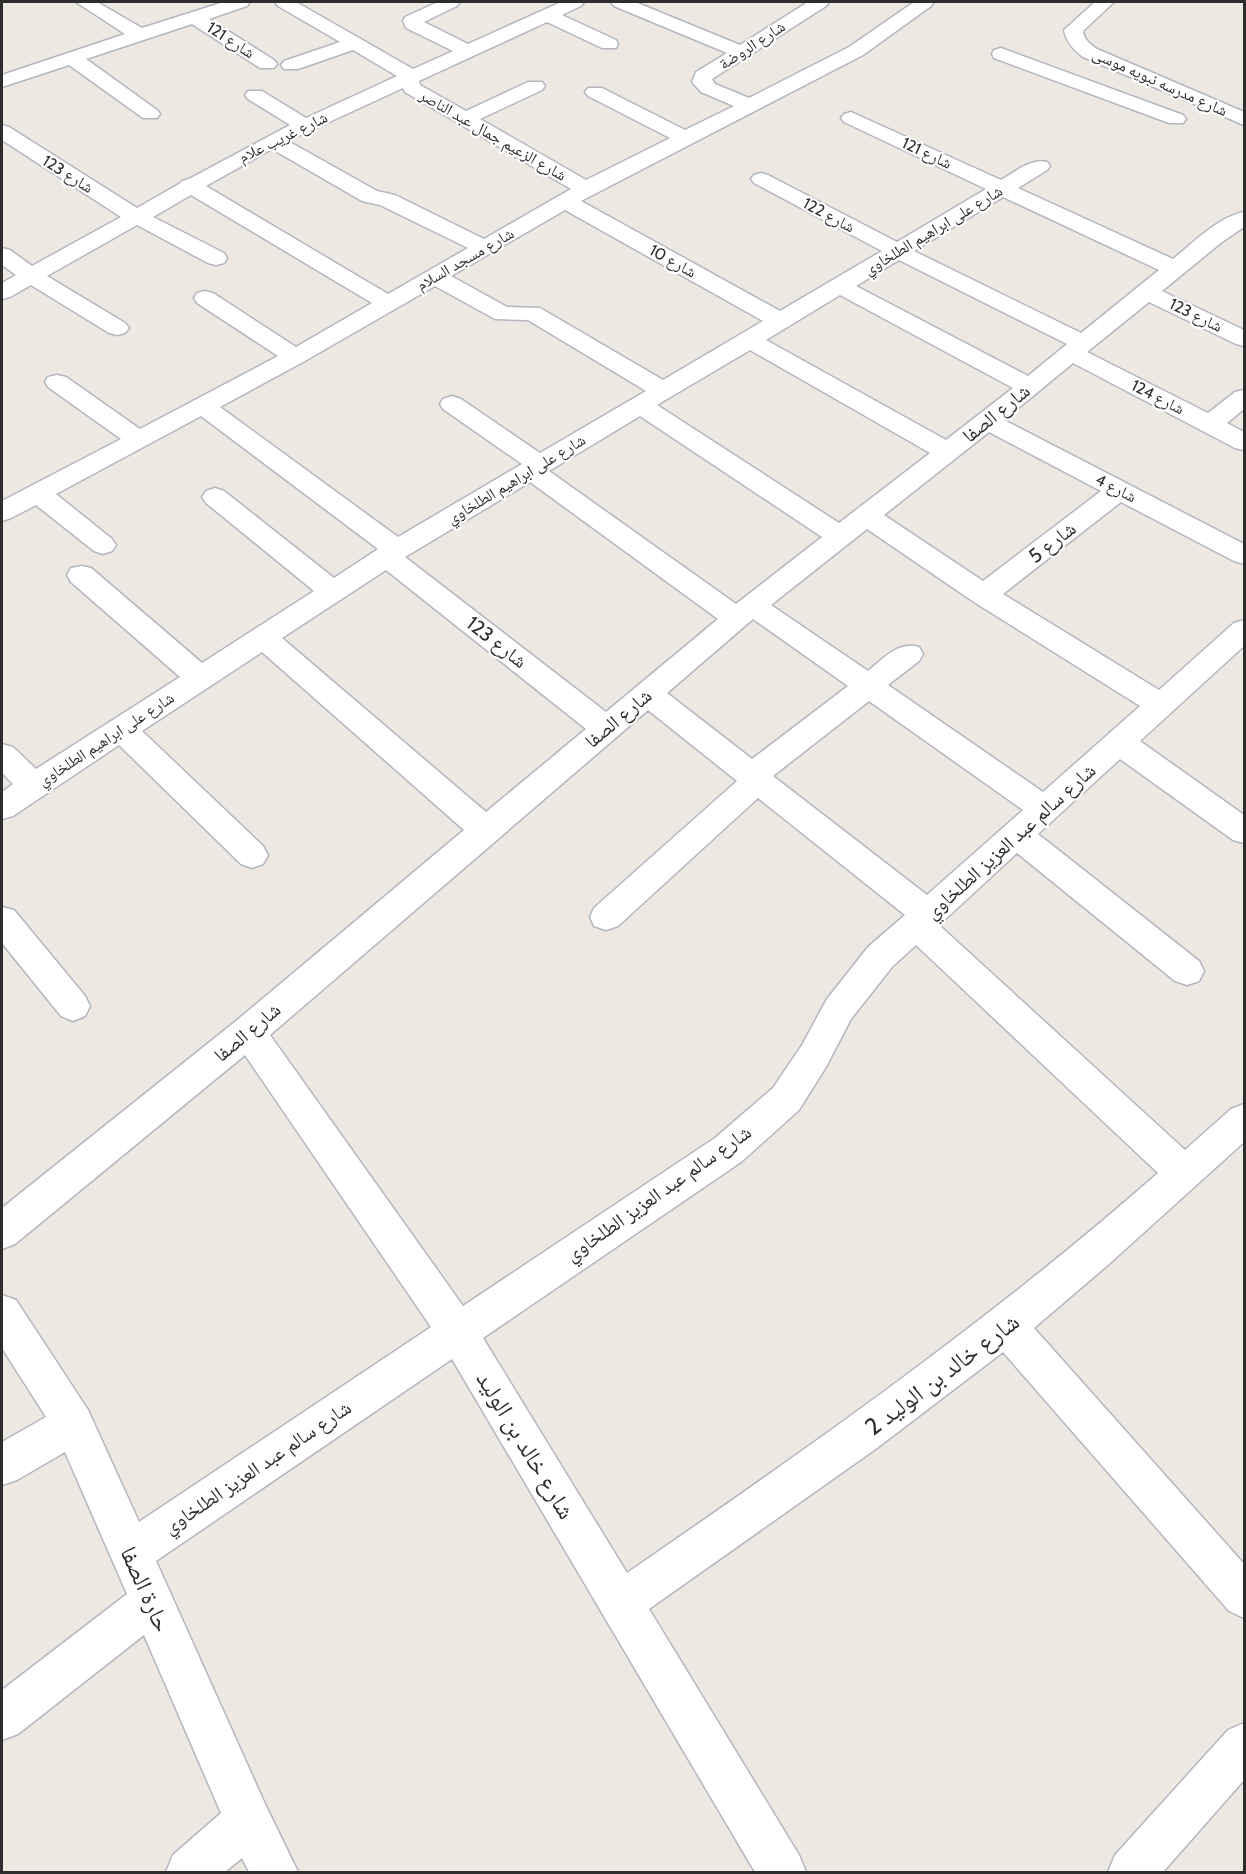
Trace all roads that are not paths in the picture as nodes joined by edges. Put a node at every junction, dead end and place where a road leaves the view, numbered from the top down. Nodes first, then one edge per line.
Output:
1 (85, 2) edge
2 (241, 2) edge
3 (284, 2) edge
4 (451, 2) edge
5 (620, 2) edge
6 (820, 2) edge
7 (925, 2) edge
8 (1105, 2) edge
9 (559, 6) edge
10 (194, 17) junction
11 (140, 35) junction
12 (355, 43) junction
13 (609, 44) dead end
14 (1084, 48) junction
15 (468, 51) junction
16 (741, 52) junction
17 (1001, 54) dead end
18 (72, 58) junction
19 (267, 64) dead end
20 (291, 65) dead end
21 (1060, 76) junction
22 (409, 78) junction
23 (2, 80) edge
24 (535, 87) dead end
25 (595, 92) dead end
26 (1041, 92) dead end
27 (255, 95) dead end
28 (749, 105) junction
29 (150, 114) dead end
30 (851, 118) dead end
31 (465, 119) junction
32 (1176, 119) dead end
33 (1245, 119) edge
34 (305, 126) junction
35 (5, 138) edge
36 (685, 138) junction
37 (272, 141) junction
38 (1040, 166) dead end
39 (761, 179) dead end
40 (189, 185) junction
41 (1002, 188) junction
42 (586, 189) junction
43 (565, 201) junction
44 (135, 216) junction
45 (1245, 218) edge
46 (484, 247) junction
47 (898, 251) junction
48 (2, 255) edge
49 (216, 258) dead end
50 (1175, 269) junction
51 (30, 275) junction
52 (434, 276) junction
53 (840, 286) junction
54 (2, 292) edge
55 (1147, 292) junction
56 (205, 298) dead end
57 (388, 303) junction
58 (780, 321) junction
59 (117, 328) dead end
60 (1245, 339) edge
61 (750, 340) junction
62 (1078, 348) junction
63 (295, 357) junction
64 (57, 382) dead end
65 (1030, 387) junction
66 (664, 391) junction
67 (1245, 397) edge
68 (452, 404) dead end
69 (202, 405) junction
70 (640, 405) junction
71 (987, 421) junction
72 (1210, 424) junction
73 (138, 439) junction
74 (1245, 442) edge
75 (948, 452) junction
76 (536, 467) junction
77 (1119, 490) junction
78 (38, 493) junction
79 (215, 497) dead end
80 (3, 509) edge
81 (866, 516) junction
82 (840, 537) junction
83 (103, 545) dead end
84 (392, 553) junction
85 (1245, 555) edge
86 (81, 575) dead end
87 (333, 591) junction
88 (984, 595) junction
89 (744, 611) junction
90 (1245, 630) edge
91 (263, 637) junction
92 (909, 654) dead end
93 (200, 678) junction
94 (867, 685) junction
95 (646, 693) junction
96 (1161, 705) junction
97 (606, 728) junction
98 (121, 729) junction
99 (1119, 742) junction
100 (2, 755) edge
101 (754, 779) junction
102 (34, 786) junction
103 (2, 807) edge
104 (1046, 809) junction
105 (485, 830) junction
106 (1245, 831) edge
107 (1017, 835) junction
108 (252, 855) dead end
109 (606, 917) dead end
110 (2, 920) edge
111 (922, 920) junction
112 (1187, 971) dead end
113 (73, 1006) dead end
114 (248, 1032) junction
115 (1245, 1120) edge
116 (1184, 1173) junction
117 (2, 1231) edge
118 (2, 1314) edge
119 (1006, 1326) junction
120 (457, 1330) junction
121 (74, 1424) junction
122 (2, 1465) edge
123 (130, 1553) junction
124 (1245, 1596) edge
125 (152, 1602) junction
126 (620, 1603) junction
127 (2, 1718) edge
128 (1245, 1746) edge
129 (248, 1821) junction
130 (190, 1872) edge
131 (274, 1872) edge
132 (782, 1872) edge
133 (1132, 1872) edge

1 - 11 street
2 - 10 street
3 - 12 street, شارع الزعيم جمال عبد الناصر
4 - 15 street
5 - 16 street
6 - 16 street, شارع الروضة
7 - 28 street, شارع مسجد السلام
8 - 14 street
9 - 13 street
9 - 15 street, شارع غريب علام
10 - 11 street
10 - 19 street, شارع 121
11 - 18 street
12 - 20 street
12 - 22 street, شارع الزعيم جمال عبد الناصر
14 - 21 street
14 - 33 street, شارع مدرسه نبويه موسى
15 - 22 street, شارع غريب علام
16 - 28 street, شارع الروضة
17 - 21 street
18 - 23 street
18 - 29 street
21 - 26 street
21 - 32 street
22 - 31 street, شارع الزعيم جمال عبد الناصر
22 - 34 street, شارع غريب علام
24 - 31 street
25 - 36 street
27 - 34 street
28 - 36 street, شارع مسجد السلام
30 - 41 street, شارع 121
31 - 42 street, شارع الزعيم جمال عبد الناصر
34 - 37 street, شارع غريب علام
35 - 44 street, شارع 123
36 - 42 street, شارع مسجد السلام
37 - 40 street, شارع غريب علام
37 - 46 street
38 - 41 street, شارع على ابراهيم الطلخاوي
39 - 47 street, شارع 122
40 - 44 street, شارع غريب علام
40 - 57 street
41 - 47 street, شارع على ابراهيم الطلخاوي
41 - 50 street, شارع 121
42 - 43 street, شارع مسجد السلام
43 - 46 street, شارع مسجد السلام
43 - 58 street, شارع 10
44 - 49 street, شارع 123
44 - 51 street, شارع غريب علام
45 - 50 street, شارع الصفا
46 - 52 street, شارع مسجد السلام
47 - 53 street, شارع على ابراهيم الطلخاوي
47 - 62 street, شارع 122
48 - 51 street
50 - 55 street, شارع الصفا
51 - 54 street, شارع غريب علام
51 - 59 street
52 - 57 street, شارع مسجد السلام
52 - 66 street
53 - 58 street, شارع على ابراهيم الطلخاوي
53 - 65 street
55 - 60 street, شارع 123
55 - 62 street, شارع الصفا
56 - 63 street
57 - 63 street, شارع مسجد السلام
58 - 61 street, شارع على ابراهيم الطلخاوي
61 - 66 street, شارع على ابراهيم الطلخاوي
61 - 75 street
62 - 65 street, شارع الصفا
62 - 72 street, شارع 124
63 - 69 street, شارع مسجد السلام
64 - 73 street
65 - 71 street, شارع الصفا
66 - 70 street, شارع على ابراهيم الطلخاوي
67 - 72 street
68 - 76 street
69 - 73 street, شارع مسجد السلام
69 - 84 street, شارع 123
70 - 76 street, شارع على ابراهيم الطلخاوي
70 - 82 street
71 - 75 street, شارع الصفا
71 - 77 street, شارع 4
72 - 74 street, شارع 124
73 - 78 street, شارع مسجد السلام
75 - 81 street, شارع الصفا
76 - 84 street, شارع على ابراهيم الطلخاوي
76 - 89 street
77 - 85 street, شارع 4
77 - 88 street, شارع 5
78 - 80 street, شارع مسجد السلام
78 - 83 street
79 - 87 street
81 - 82 street, شارع الصفا
81 - 88 street
82 - 89 street, شارع الصفا
84 - 87 street, شارع على ابراهيم الطلخاوي
84 - 97 street, شارع 123
86 - 93 street
87 - 91 street, شارع على ابراهيم الطلخاوي
88 - 96 street
89 - 94 street
89 - 95 street, شارع الصفا
90 - 96 street, شارع سالم عبد العزيز الطلخاوي
91 - 93 street, شارع على ابراهيم الطلخاوي
91 - 105 street
92 - 94 street
93 - 98 street, شارع على ابراهيم الطلخاوي
94 - 101 street
94 - 104 street
95 - 97 street, شارع الصفا
95 - 101 street
96 - 99 street, شارع سالم عبد العزيز الطلخاوي
97 - 105 street, شارع الصفا
98 - 102 street, شارع على ابراهيم الطلخاوي
98 - 108 street
99 - 104 street, شارع سالم عبد العزيز الطلخاوي
99 - 106 street
100 - 102 street
101 - 109 street
101 - 111 street
102 - 103 street, شارع على ابراهيم الطلخاوي
104 - 107 street, شارع سالم عبد العزيز الطلخاوي
105 - 114 street, شارع الصفا
107 - 111 street, شارع سالم عبد العزيز الطلخاوي
107 - 112 street
110 - 113 street
111 - 116 street
111 - 120 street, شارع سالم عبد العزيز الطلخاوي
114 - 117 street, شارع الصفا
114 - 120 street, شارع خالد بن الوليد
115 - 116 street, شارع خالد بن الوليد 2
116 - 119 street, شارع خالد بن الوليد 2
118 - 121 street, حارة الصفا
119 - 124 street
119 - 126 street, شارع خالد بن الوليد 2
120 - 123 street, شارع سالم عبد العزيز الطلخاوي
120 - 126 street, شارع خالد بن الوليد
121 - 122 street
121 - 123 street, حارة الصفا
123 - 125 street, حارة الصفا
125 - 127 street
125 - 129 street, حارة الصفا
126 - 132 street, شارع خالد بن الوليد
128 - 133 street
129 - 130 street
129 - 131 street, حارة الصفا

